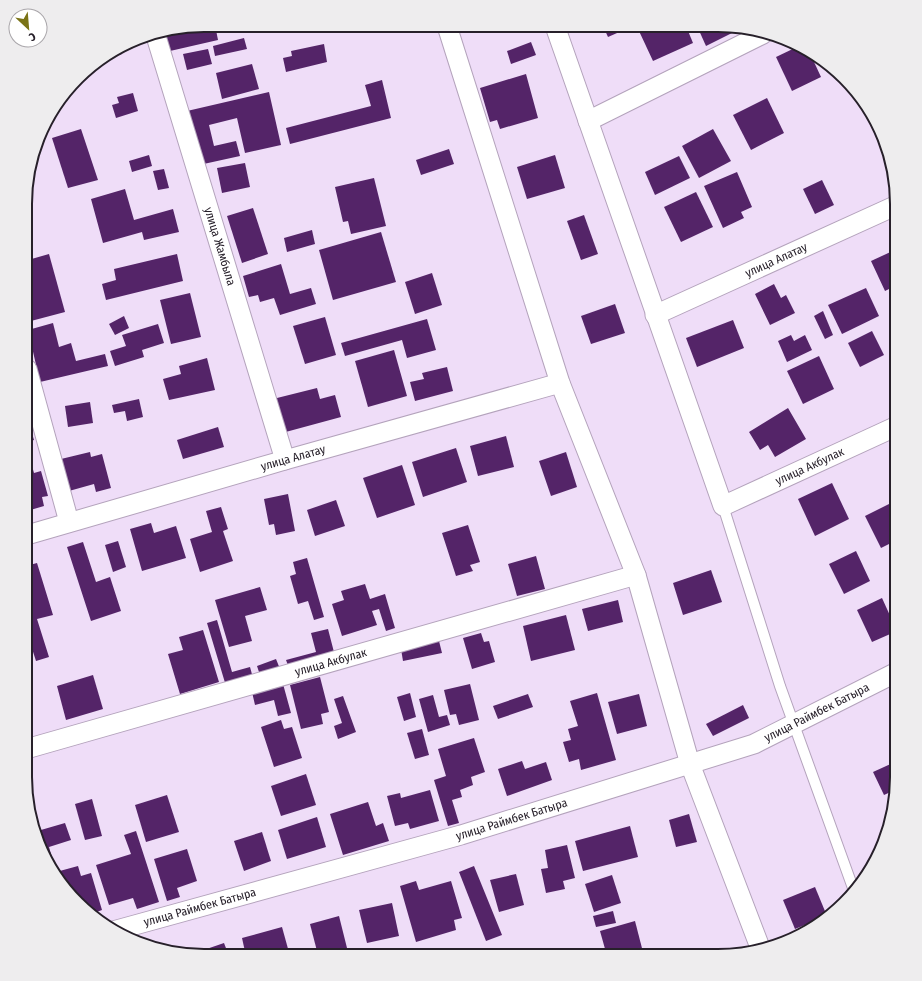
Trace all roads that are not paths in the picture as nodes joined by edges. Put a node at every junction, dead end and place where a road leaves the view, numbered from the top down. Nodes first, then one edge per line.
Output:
1 (449, 32) edge
2 (557, 32) edge
3 (758, 37) edge
4 (157, 39) edge
5 (588, 121) junction
6 (890, 208) edge
7 (655, 315) junction
8 (560, 383) junction
9 (32, 387) edge
10 (890, 429) edge
11 (284, 460) junction
12 (723, 506) junction
13 (69, 522) junction
14 (32, 533) edge
15 (636, 575) junction
16 (890, 676) edge
17 (794, 724) junction
18 (32, 747) edge
19 (690, 764) junction
20 (852, 885) edge
21 (123, 928) edge
22 (758, 944) edge

1 - 8 street
2 - 5 street
3 - 5 street
4 - 11 street, улица Жамбыла
5 - 7 street
6 - 7 street, улица Алатау
7 - 12 street
8 - 11 street, улица Алатау
8 - 15 street
9 - 13 street
10 - 12 street, улица Акбулак
11 - 13 street, улица Алатау
12 - 17 lane
13 - 14 street, улица Алатау
15 - 18 street, улица Акбулак
15 - 19 street
16 - 17 street, улица Раймбек Батыра
17 - 19 street, улица Раймбек Батыра
17 - 20 lane
19 - 21 street, улица Раймбек Батыра
19 - 22 street

